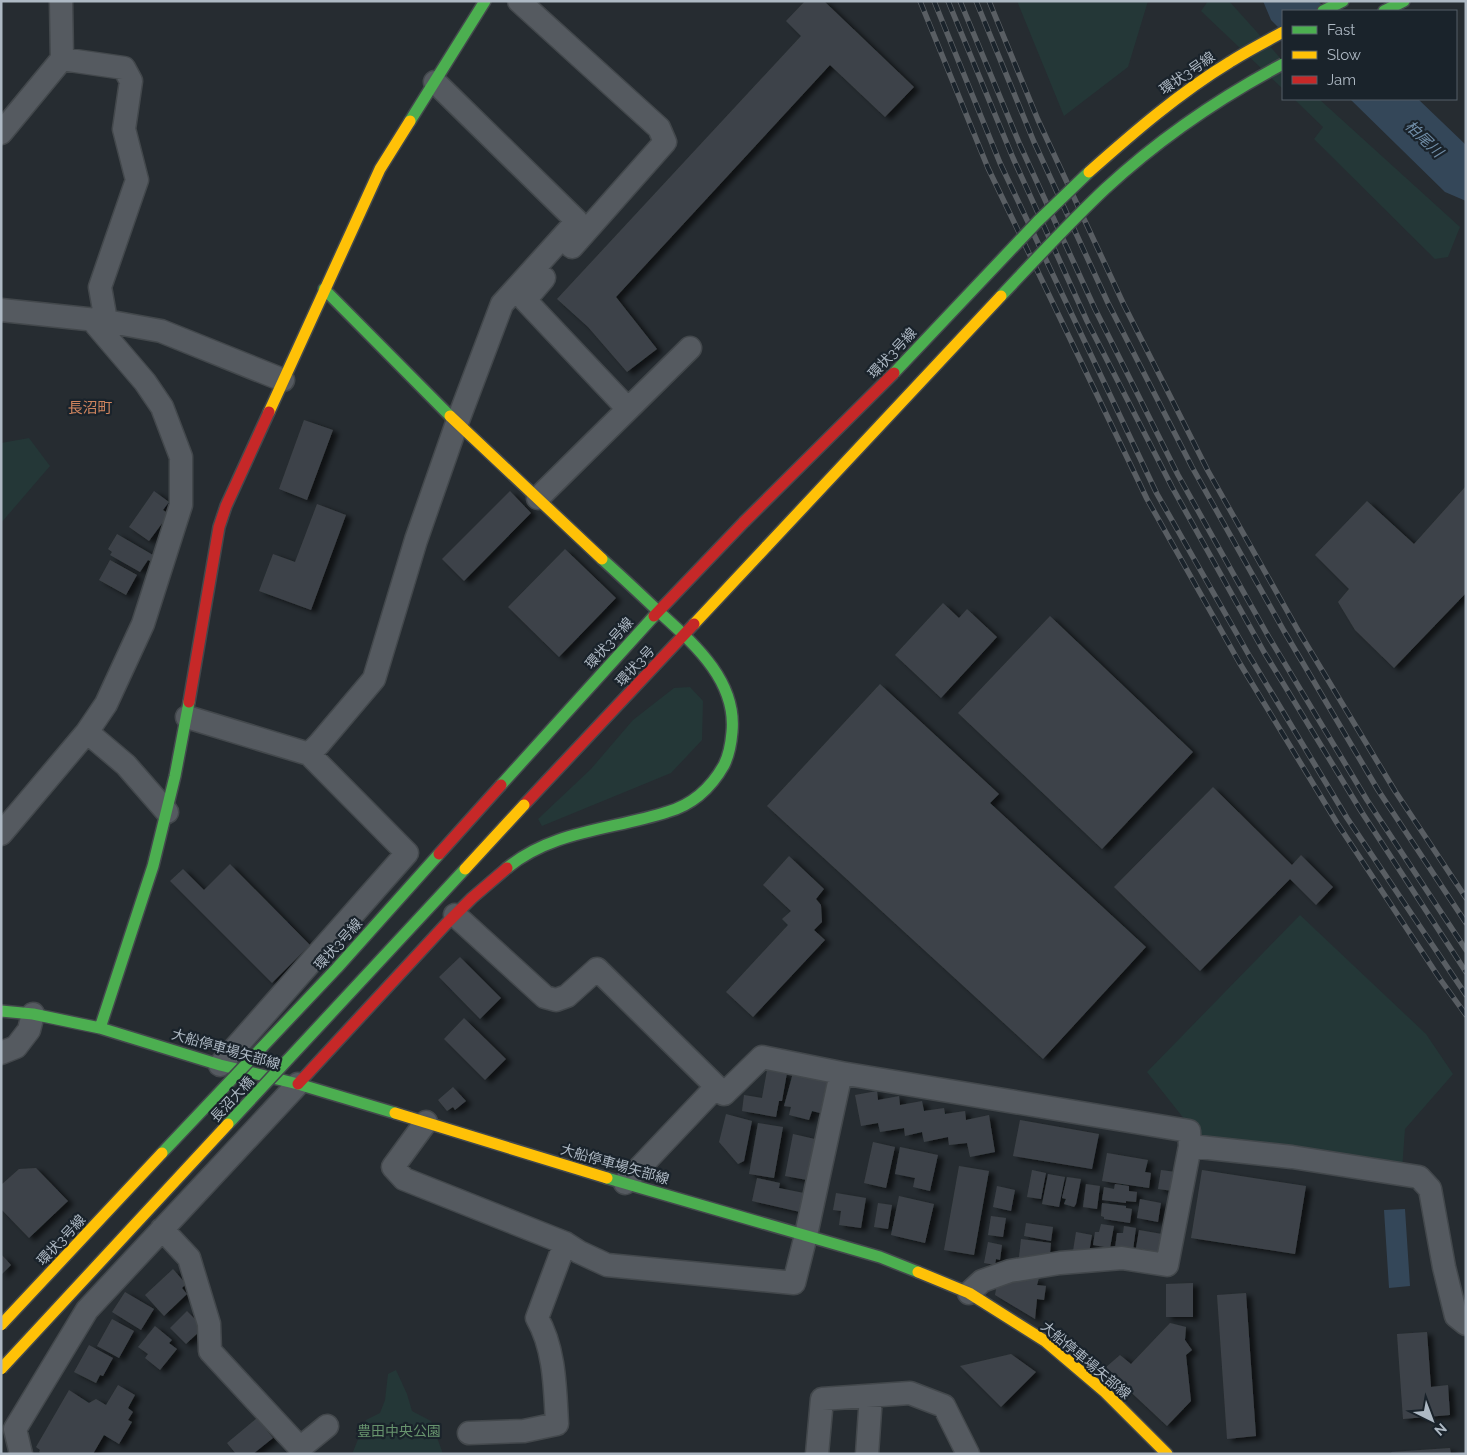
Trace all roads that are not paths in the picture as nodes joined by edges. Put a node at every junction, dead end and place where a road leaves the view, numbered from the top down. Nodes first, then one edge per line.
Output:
1 (61, 1) edge
2 (485, 1) edge
3 (520, 1) edge
4 (1343, 1) edge
5 (1403, 2) edge
6 (1326, 10) edge
7 (1386, 10) edge
8 (1282, 33) edge
9 (62, 59) junction
10 (1282, 64) edge
11 (435, 82) junction
12 (1, 133) edge
13 (324, 289) junction
14 (1, 310) edge
15 (99, 321) junction
16 (690, 348) dead end
17 (283, 380) junction
18 (628, 409) junction
19 (457, 423) junction
20 (538, 498) junction
21 (658, 612) junction
22 (684, 635) junction
23 (187, 717) junction
24 (87, 732) junction
25 (309, 754) junction
26 (524, 806) joint
27 (167, 812) junction
28 (1, 834) edge
29 (454, 915) junction
30 (1, 1011) edge
31 (33, 1014) junction
32 (100, 1028) junction
33 (1, 1053) edge
34 (220, 1065) junction
35 (841, 1074) junction
36 (298, 1084) junction
37 (716, 1087) junction
38 (426, 1122) junction
39 (1190, 1146) junction
40 (625, 1183) junction
41 (162, 1229) junction
42 (806, 1235) junction
43 (565, 1243) junction
44 (968, 1293) junction
45 (1466, 1324) edge
46 (1, 1325) edge
47 (1, 1369) edge
48 (871, 1396) junction
49 (327, 1426) dead end
50 (469, 1433) dead end
51 (21, 1454) edge
52 (818, 1454) edge
53 (868, 1454) edge
54 (968, 1454) edge
55 (1167, 1454) edge

1 - 9 street
2 - 11 street
3 - 18 street
4 - 6 street
5 - 7 street
8 - 21 street, 環状3号線, bridge
9 - 12 street
9 - 15 street
10 - 22 street, 環状3号, bridge
11 - 13 street
11 - 19 street
13 - 17 street
13 - 19 street
14 - 15 street
15 - 17 street
15 - 24 street
16 - 18 street
17 - 23 street
18 - 20 street
19 - 20 street
19 - 25 street
20 - 21 street
21 - 22 street
21 - 46 street, 環状3号線, bridge
22 - 26 street, 環状3号
22 - 29 street
23 - 25 street
23 - 27 street
24 - 27 street
24 - 28 street
25 - 34 street
26 - 47 street, 長沼大橋, bridge
27 - 32 street
29 - 36 street
29 - 37 street
30 - 31 street, 大船停車場矢部線
31 - 32 street, 大船停車場矢部線
31 - 33 street
32 - 34 street, 大船停車場矢部線
34 - 36 street, 大船停車場矢部線
35 - 37 street
35 - 39 street
35 - 42 street
36 - 38 street, 大船停車場矢部線
36 - 41 street
37 - 40 street
38 - 40 street, 大船停車場矢部線
38 - 43 street
39 - 44 street
39 - 45 street
40 - 42 street, 大船停車場矢部線
41 - 49 street
41 - 51 street
42 - 43 street
42 - 44 street, 大船停車場矢部線
43 - 50 street
44 - 55 street, 大船停車場矢部線
48 - 52 street
48 - 53 street
48 - 54 street

